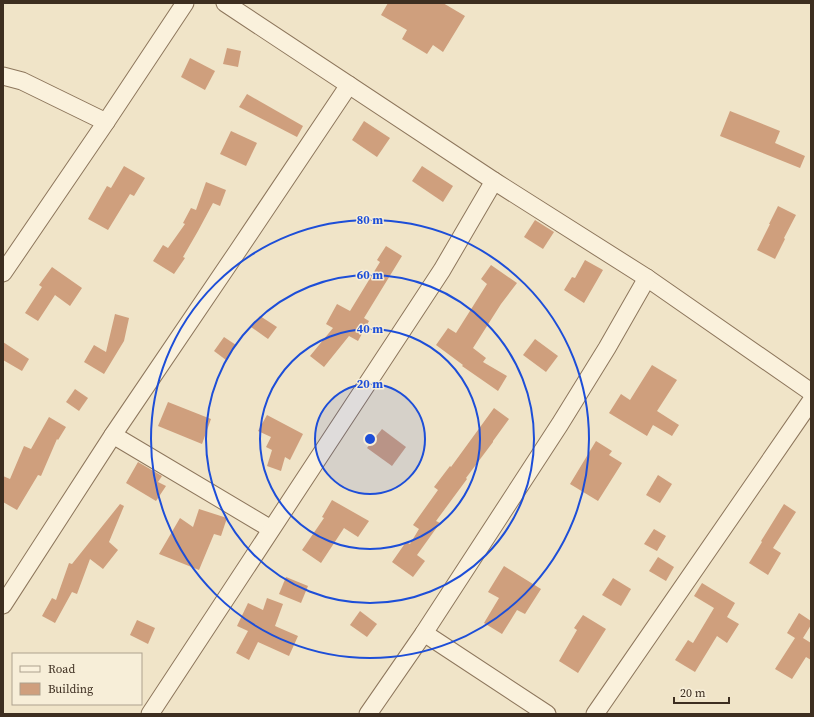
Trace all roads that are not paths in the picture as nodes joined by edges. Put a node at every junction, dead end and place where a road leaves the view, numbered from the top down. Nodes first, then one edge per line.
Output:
1 (185, 3) edge
2 (225, 3) edge
3 (3, 76) edge
4 (349, 85) junction
5 (106, 122) junction
6 (494, 181) junction
7 (3, 273) edge
8 (647, 278) junction
9 (811, 392) edge
10 (811, 401) edge
11 (113, 435) junction
12 (271, 529) junction
13 (3, 605) edge
14 (424, 633) junction
15 (150, 714) edge
16 (368, 714) edge
17 (547, 714) edge
18 (595, 714) edge

1 - 5 street
2 - 4 street
3 - 5 street
4 - 6 street
4 - 11 street
5 - 7 street
6 - 8 street
6 - 12 street
8 - 9 street
8 - 14 street
10 - 18 street
11 - 12 street
11 - 13 street
12 - 15 street
14 - 16 street
14 - 17 street

